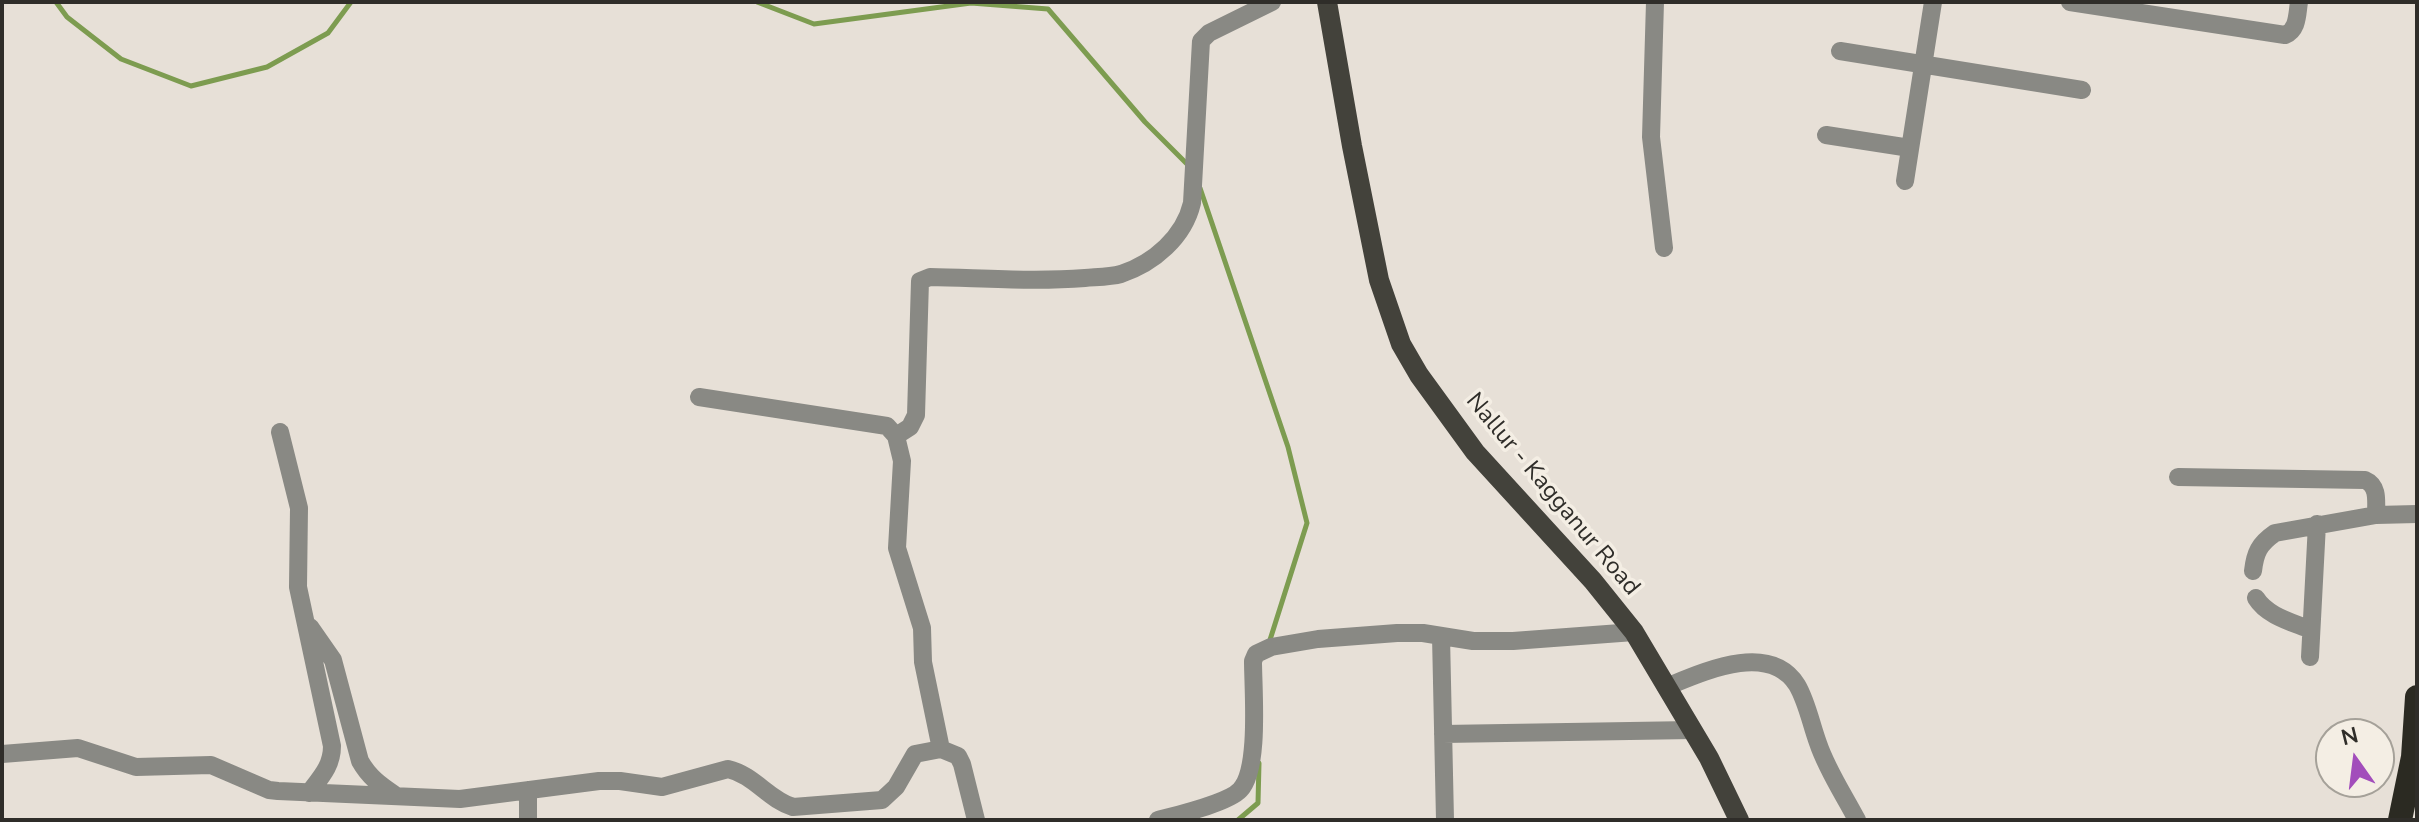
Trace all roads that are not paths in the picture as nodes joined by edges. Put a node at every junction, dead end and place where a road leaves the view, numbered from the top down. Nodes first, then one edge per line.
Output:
1 (1272, 2) edge
2 (1327, 2) edge
3 (1655, 2) edge
4 (1933, 2) edge
5 (2070, 2) edge
6 (2299, 2) edge
7 (1840, 51) dead end
8 (1922, 65) junction
9 (2082, 90) dead end
10 (1826, 135) dead end
11 (1910, 148) junction
12 (1905, 181) dead end
13 (1664, 248) dead end
14 (699, 397) dead end
15 (280, 432) dead end
16 (896, 436) junction
17 (2178, 477) dead end
18 (2417, 514) edge
19 (2376, 515) junction
20 (2317, 524) junction
21 (2253, 571) dead end
22 (2256, 598) dead end
23 (306, 622) junction
24 (2311, 630) junction
25 (1634, 632) junction
26 (1441, 636) junction
27 (2310, 657) dead end
28 (1666, 687) junction
29 (2417, 697) edge
30 (1692, 730) junction
31 (1443, 734) junction
32 (941, 749) junction
33 (2, 754) edge
34 (528, 790) junction
35 (309, 793) junction
36 (398, 796) junction
37 (528, 820) edge
38 (976, 820) edge
39 (1158, 820) edge
40 (1445, 820) edge
41 (1739, 820) edge
42 (1857, 820) edge
43 (2400, 820) edge

1 - 16 street
2 - 25 main road, Nallur - Kagganur Road
3 - 13 street
4 - 8 street
5 - 6 street
7 - 8 street
8 - 9 street
8 - 11 street
10 - 11 street
11 - 12 street
14 - 16 street
15 - 23 street
16 - 32 street
17 - 19 street
18 - 19 street
19 - 20 street
20 - 21 street
20 - 24 street
22 - 24 street
23 - 35 street
23 - 36 street
24 - 27 street
25 - 26 street
25 - 28 main road, Nallur - Kagganur Road
26 - 31 street
26 - 39 street
28 - 30 main road, Nallur - Kagganur Road
28 - 42 street
29 - 43 highway
30 - 31 street
30 - 41 main road, Nallur - Kagganur Road
31 - 40 street
32 - 34 street
32 - 38 street
33 - 35 street
34 - 36 street
34 - 37 street
35 - 36 street

